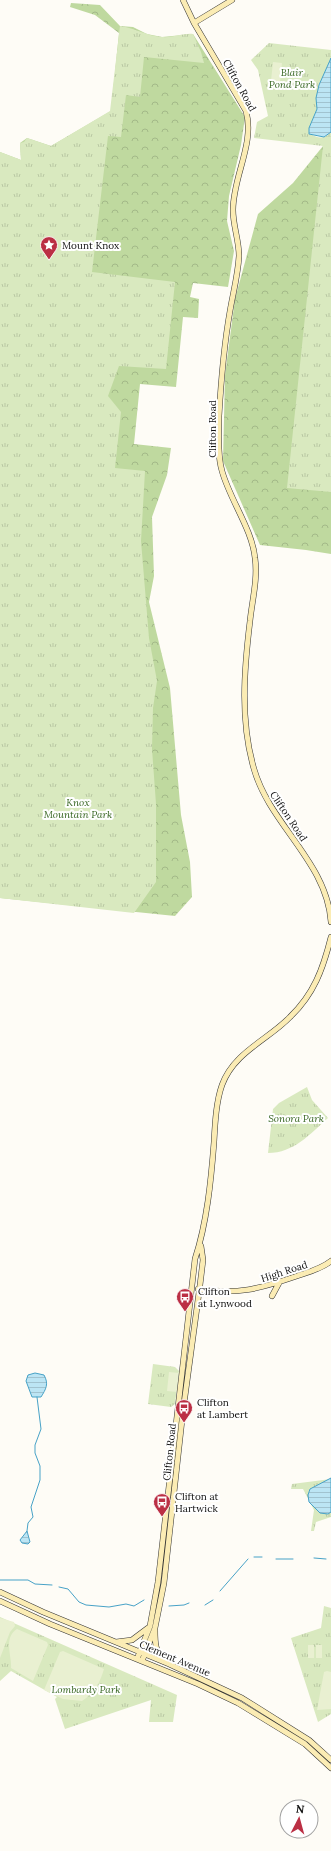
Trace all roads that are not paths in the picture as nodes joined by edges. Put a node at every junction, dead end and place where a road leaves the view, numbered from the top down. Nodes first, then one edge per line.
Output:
1 (183, 0) edge
2 (232, 0) edge
3 (194, 23) junction
4 (331, 922) edge
5 (331, 937) edge
6 (200, 1243) junction
7 (331, 1261) edge
8 (280, 1282) junction
9 (192, 1288) junction
10 (199, 1289) junction
11 (272, 1296) dead end
12 (0, 1592) edge
13 (0, 1601) edge
14 (153, 1627) junction
15 (114, 1642) junction
16 (142, 1653) junction
17 (140, 1660) junction
18 (169, 1664) junction
19 (331, 1760) edge
20 (331, 1768) edge

1 - 3 main road, Clifton Road
2 - 3 main road
3 - 4 main road, Clifton Road
5 - 6 main road, Clifton Road
6 - 9 main road, Clifton Road
6 - 10 main road, Clifton Road
7 - 8 main road, High Road
8 - 10 main road, High Road
8 - 11 main road
9 - 10 main road, High Road
9 - 14 main road, Clifton Road
10 - 14 main road, Clifton Road
12 - 15 main road, Clement Avenue
13 - 17 main road, Clement Avenue
14 - 15 main road
14 - 16 main road, Clifton Road
14 - 18 main road
15 - 16 main road, Clement Avenue
16 - 17 main road, Clifton Road
16 - 18 main road, Clement Avenue
17 - 20 main road, Clement Avenue
18 - 19 main road, Clement Avenue

